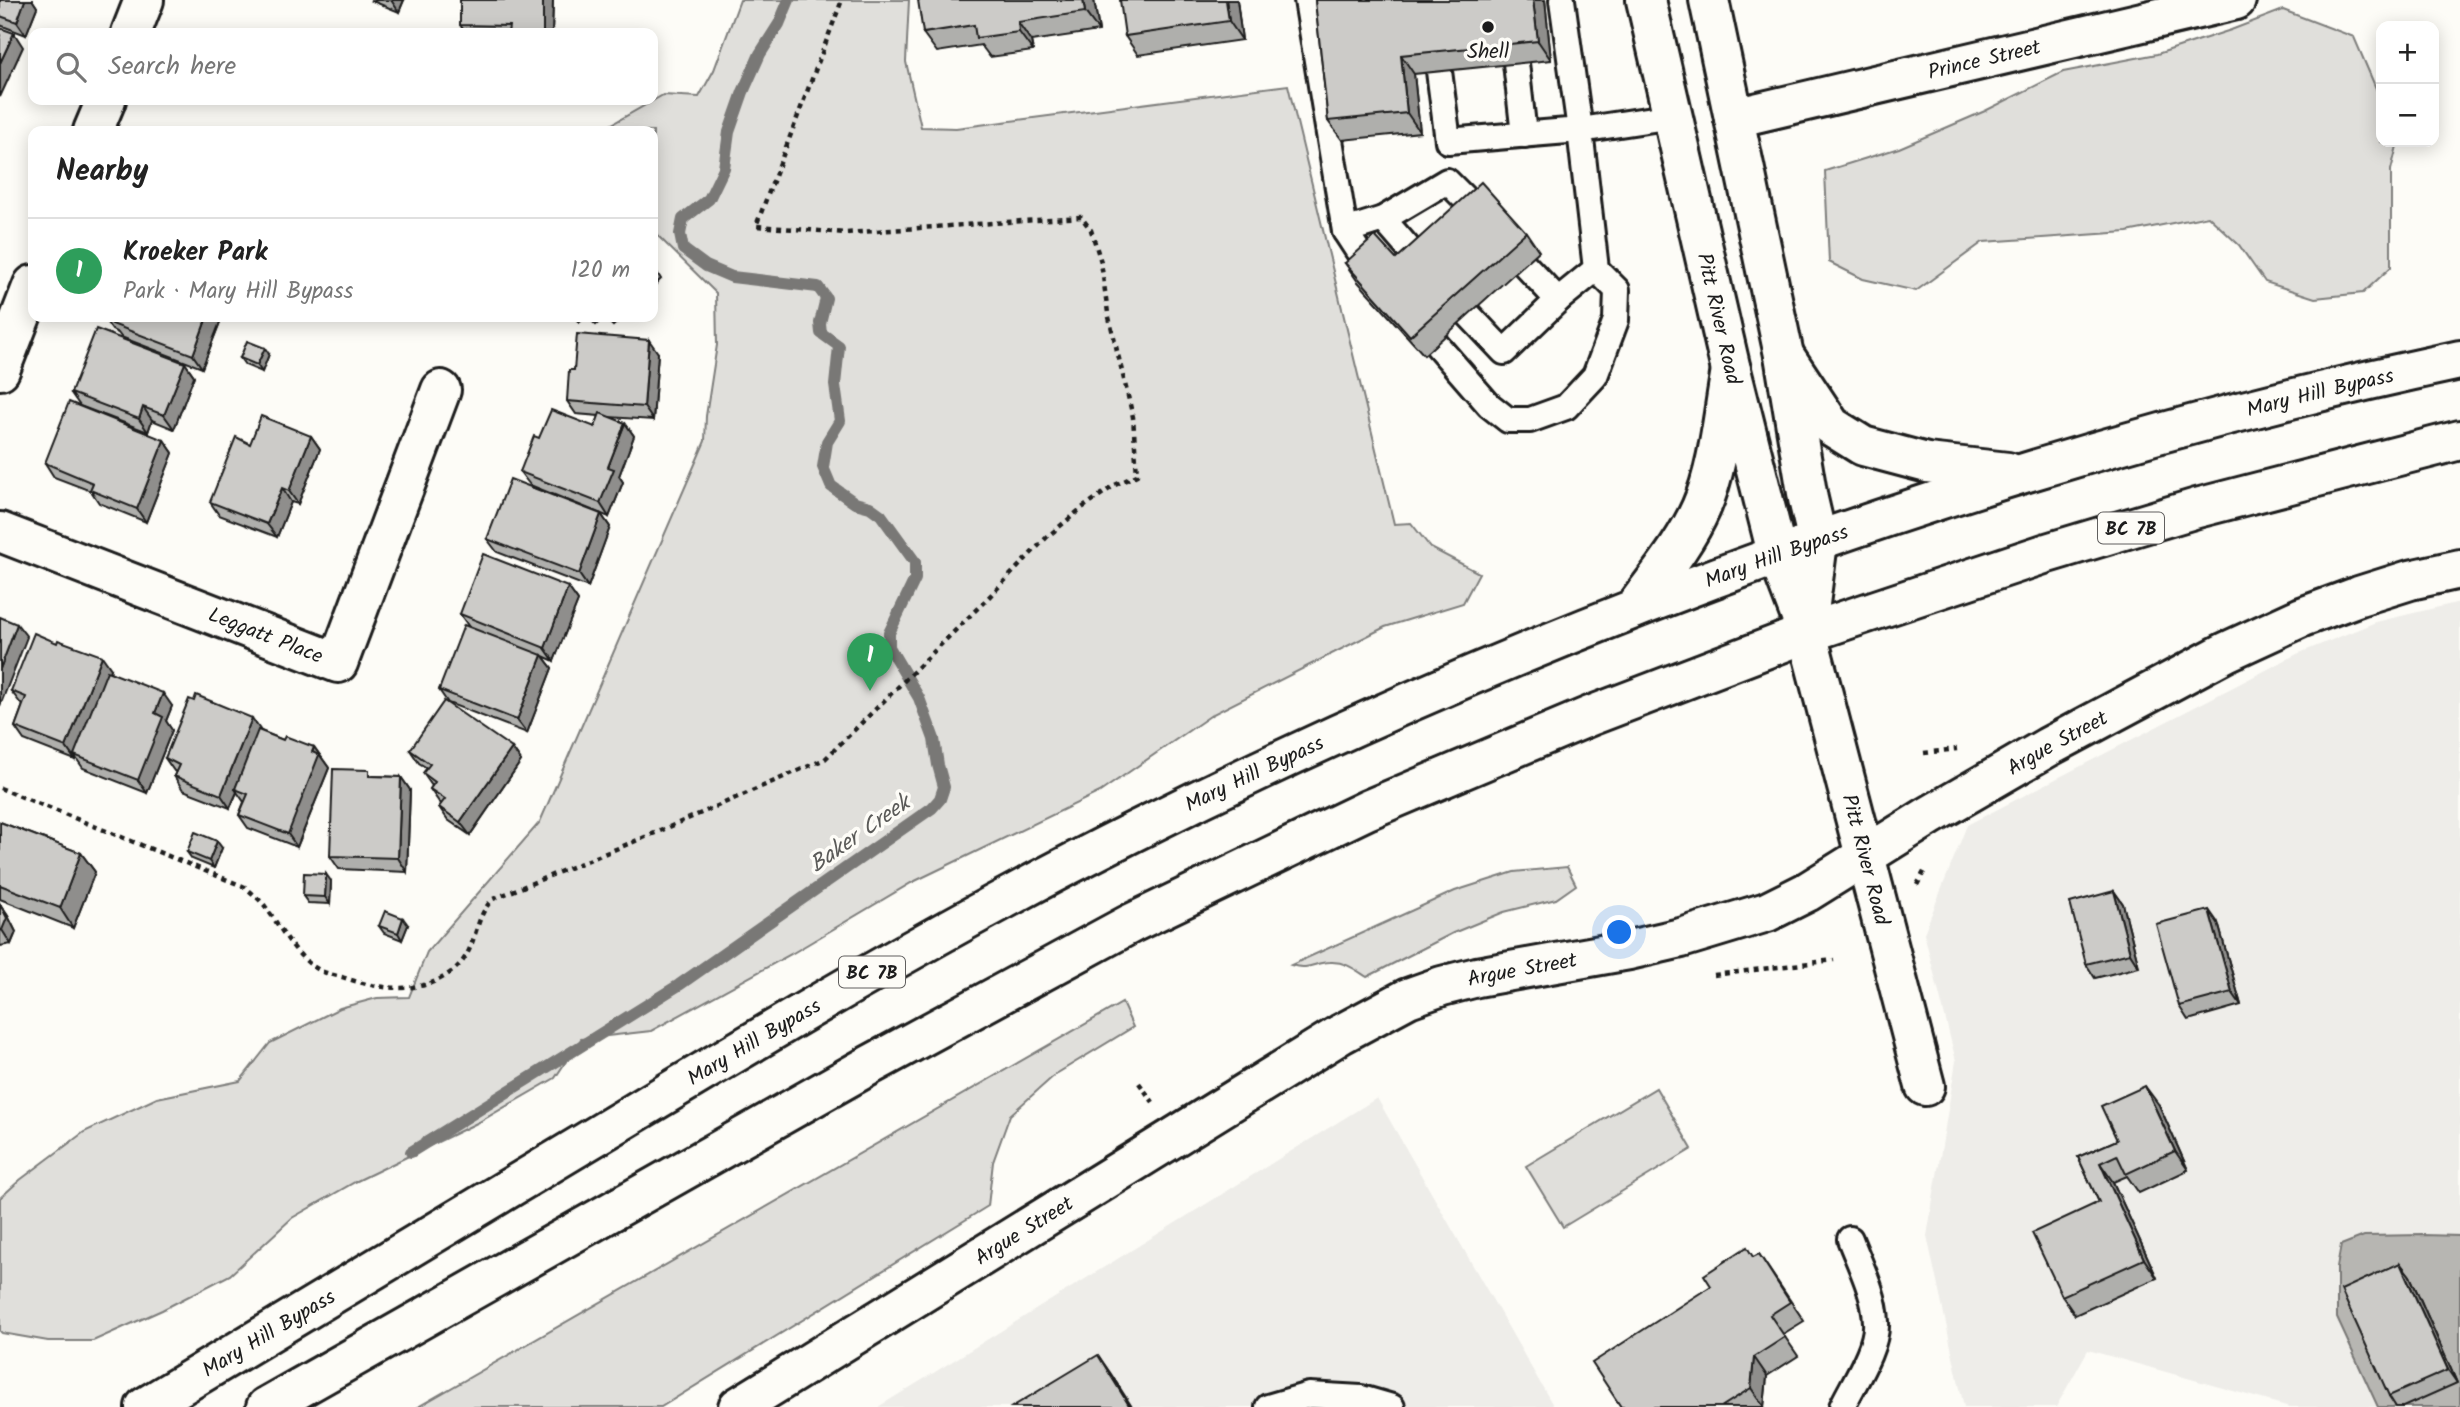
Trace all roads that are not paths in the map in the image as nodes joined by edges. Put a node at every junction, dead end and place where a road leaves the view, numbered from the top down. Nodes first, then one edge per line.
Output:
1 (144, 0) edge
2 (1307, 0) edge
3 (1562, 0) edge
4 (1646, 0) edge
5 (1709, 0) edge
6 (2236, 0) edge
7 (133, 28) edge
8 (1516, 63) edge
9 (1439, 71) edge
10 (1670, 102) junction
11 (104, 105) edge
12 (1734, 118) junction
13 (95, 126) edge
14 (1580, 130) junction
15 (1524, 135) junction
16 (1480, 214) edge
17 (1382, 219) junction
18 (1345, 231) junction
19 (1524, 264) edge
20 (1423, 265) edge
21 (1596, 268) junction
22 (1371, 271) edge
23 (28, 298) edge
24 (1558, 300) junction
25 (1468, 314) edge
26 (1436, 344) edge
27 (1784, 355) junction
28 (2460, 360) edge
29 (1731, 369) junction
30 (0, 370) edge
31 (442, 390) dead end
32 (2460, 440) edge
33 (2021, 474) junction
34 (0, 532) edge
35 (1818, 542) junction
36 (1778, 557) junction
37 (2460, 569) edge
38 (1635, 608) junction
39 (1807, 633) junction
40 (1865, 855) junction
41 (1925, 1086) dead end
42 (1850, 1239) dead end
43 (145, 1407) edge
44 (266, 1407) edge
45 (738, 1407) edge
46 (1269, 1407) edge
47 (1392, 1407) edge
48 (1842, 1407) edge

1 - 7 main road
2 - 18 lane
3 - 14 lane
4 - 10 main road, Pitt River Road
5 - 12 main road, Pitt River Road
6 - 12 main road, Prince Street
8 - 15 lane
9 - 15 lane
10 - 12 main road
10 - 14 lane
10 - 29 main road, Pitt River Road
11 - 13 main road
12 - 27 main road, Pitt River Road
14 - 15 lane
14 - 21 lane
16 - 17 lane
17 - 18 lane
17 - 20 lane
18 - 22 lane
19 - 24 lane
21 - 24 lane
21 - 26 lane
23 - 30 main road
24 - 25 lane
27 - 33 main road
27 - 35 main road, Pitt River Road
28 - 33 main road, Mary Hill Bypass / BC 7B
29 - 36 main road, Pitt River Road
29 - 38 main road
31 - 34 main road, Leggatt Place
32 - 39 main road, BC 7B
33 - 35 main road, Mary Hill Bypass / BC 7B
35 - 36 main road, Mary Hill Bypass / BC 7B
35 - 39 main road, Pitt River Road
36 - 38 main road, Mary Hill Bypass / BC 7B
36 - 39 main road, Pitt River Road
37 - 40 main road, Argue Street
38 - 43 main road, Mary Hill Bypass / BC 7B
39 - 40 main road, Pitt River Road
39 - 44 main road, BC 7B
40 - 41 main road, Pitt River Road
40 - 45 main road, Argue Street
42 - 48 lane
46 - 47 lane

